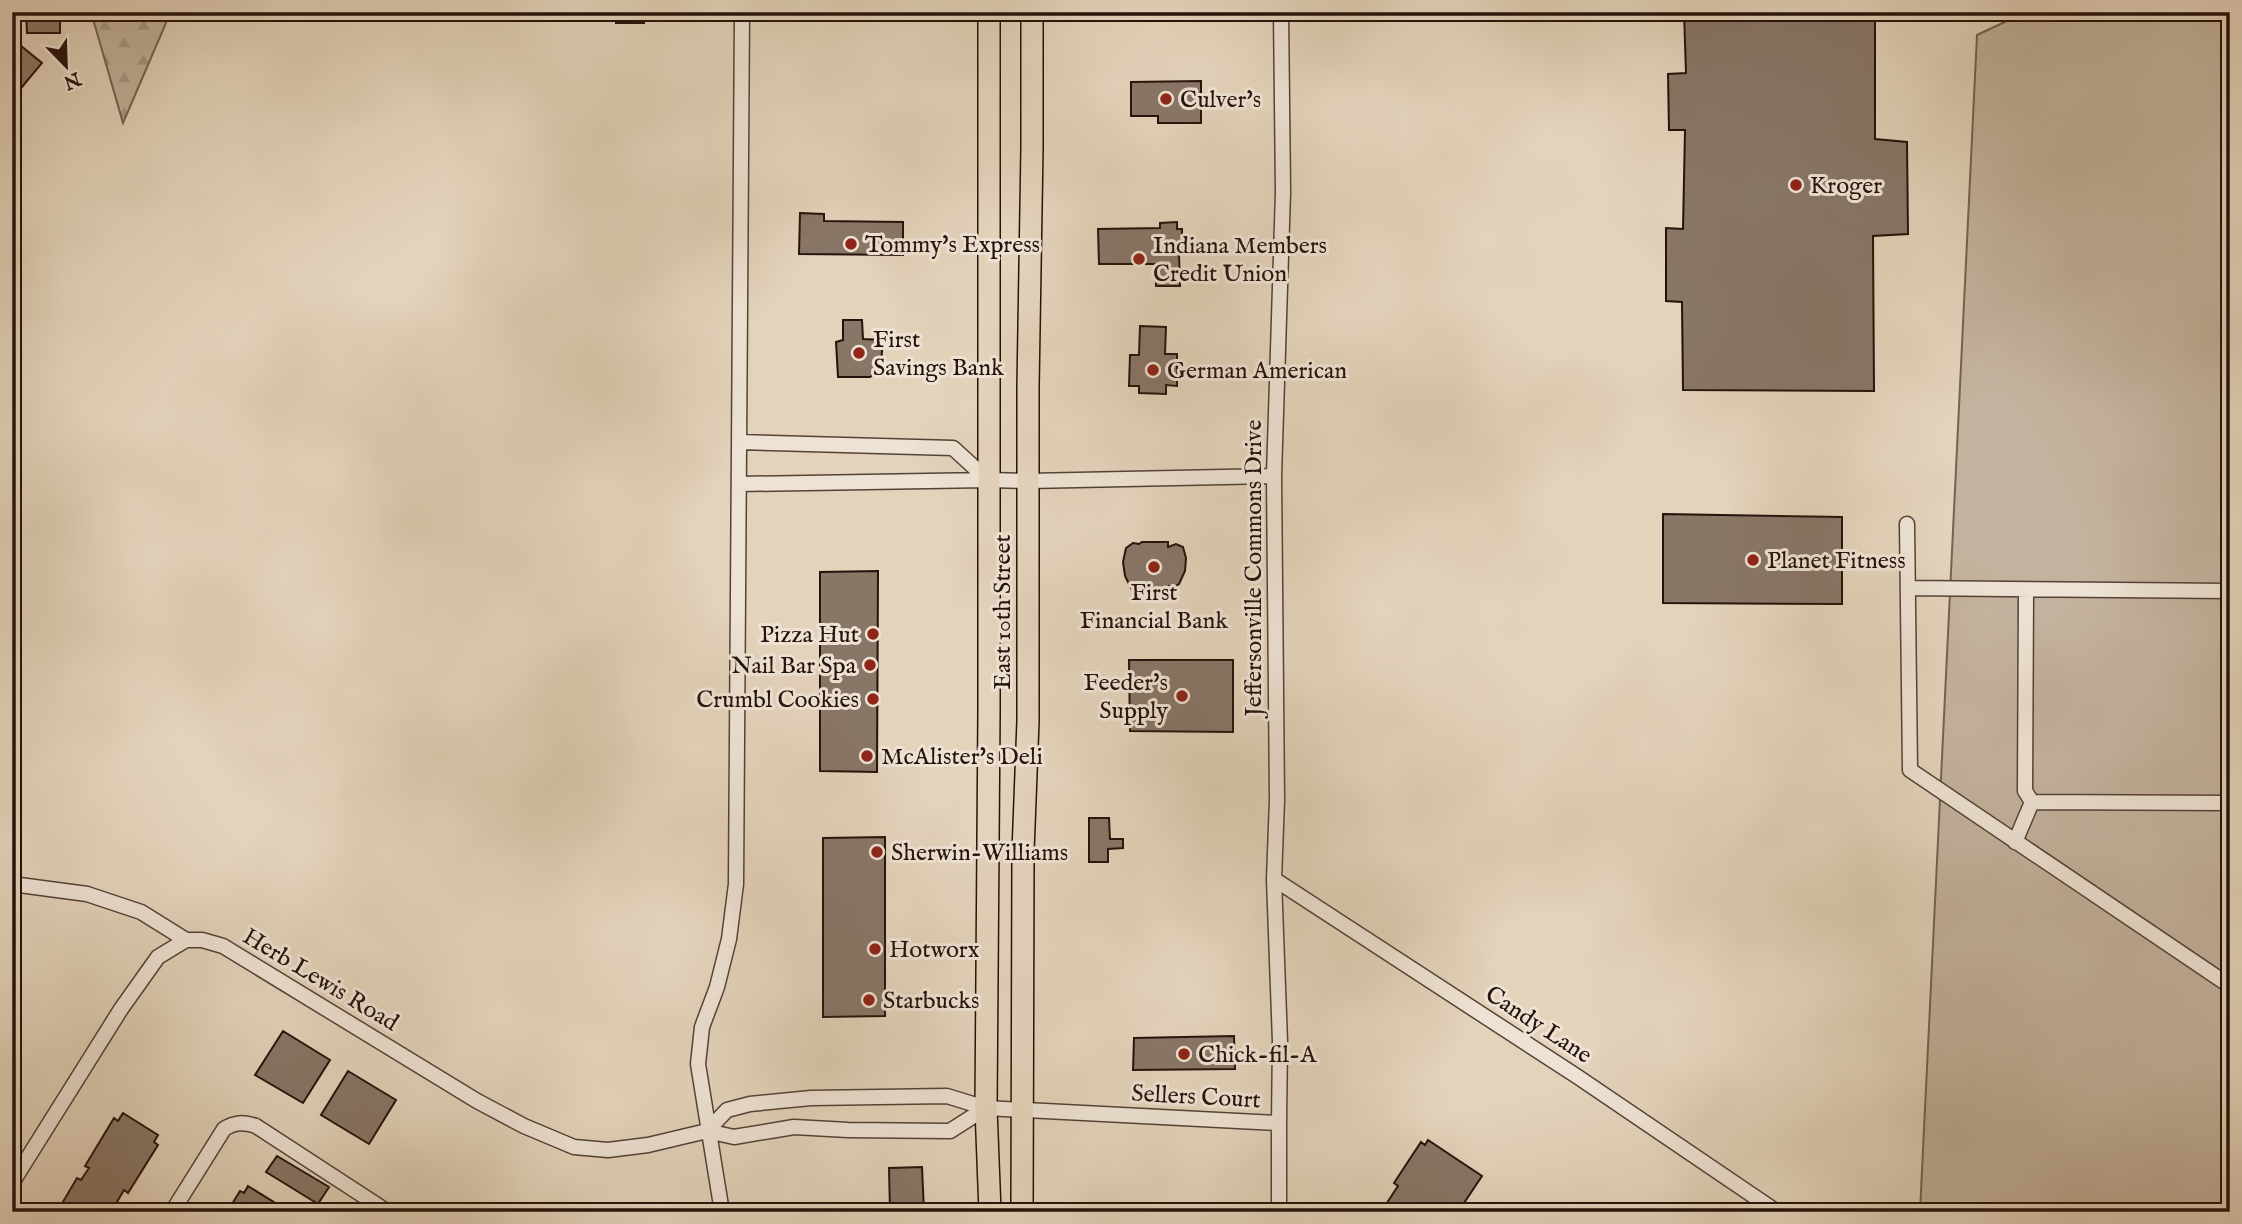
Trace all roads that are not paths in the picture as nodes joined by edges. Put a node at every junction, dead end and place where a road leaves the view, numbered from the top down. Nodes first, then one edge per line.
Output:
1 (742, 12) edge
2 (989, 12) edge
3 (1032, 12) edge
4 (1281, 12) edge
5 (739, 442) junction
6 (1274, 475) junction
7 (988, 480) junction
8 (1028, 481) junction
9 (739, 484) junction
10 (1907, 524) dead end
11 (1909, 588) junction
12 (2026, 590) junction
13 (2230, 591) edge
14 (2032, 802) junction
15 (2230, 803) edge
16 (2015, 842) junction
17 (1274, 879) junction
18 (12, 884) edge
19 (186, 940) junction
20 (2230, 986) edge
21 (986, 1108) junction
22 (1022, 1110) junction
23 (1279, 1123) junction
24 (707, 1130) junction
25 (12, 1183) edge
26 (172, 1212) edge
27 (388, 1212) edge
28 (722, 1212) edge
29 (990, 1212) edge
30 (1022, 1212) edge
31 (1279, 1212) edge
32 (1777, 1212) edge

1 - 5 street
2 - 7 main road, East 10th Street
3 - 8 main road, East 10th Street
4 - 6 street, Jeffersonville Commons Drive
5 - 7 street
5 - 9 street
6 - 8 street
6 - 17 street, Jeffersonville Commons Drive
7 - 8 street
7 - 9 street
7 - 21 main road, East 10th Street
8 - 22 main road, East 10th Street
9 - 24 street
10 - 11 street
11 - 12 street
11 - 16 street
12 - 13 street
12 - 14 street
14 - 15 street
14 - 16 street
16 - 20 street
17 - 23 street, Jeffersonville Commons Drive
17 - 32 street, Candy Lane
18 - 19 street
19 - 24 street, Herb Lewis Road
19 - 25 street
21 - 22 street, Herb Lewis Road
21 - 24 street, Herb Lewis Road
21 - 24 street, Herb Lewis Road
21 - 29 main road, East 10th Street
22 - 23 street, Sellers Court
22 - 30 main road, East 10th Street
23 - 31 street, Sellers Court
24 - 28 street
26 - 27 street

